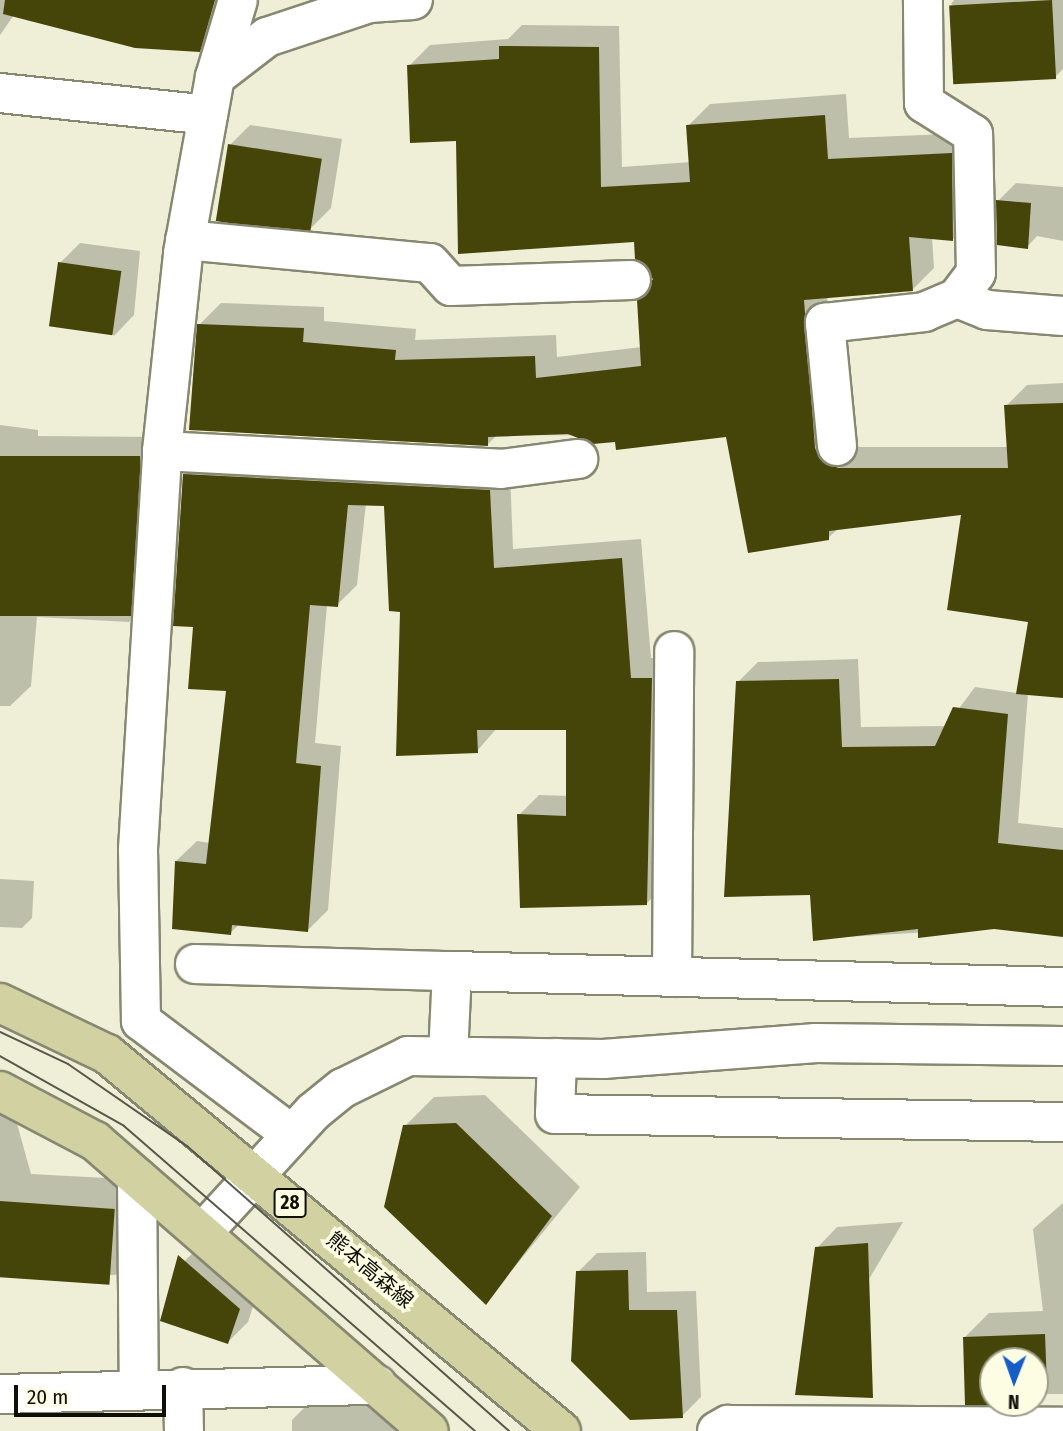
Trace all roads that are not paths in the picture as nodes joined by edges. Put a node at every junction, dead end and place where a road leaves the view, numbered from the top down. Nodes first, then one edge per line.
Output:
1 (238, 0) edge
2 (413, 0) edge
3 (923, 0) edge
4 (215, 77) junction
5 (0, 93) edge
6 (208, 115) junction
7 (186, 240) junction
8 (631, 280) dead end
9 (957, 298) junction
10 (1063, 316) edge
11 (837, 446) dead end
12 (162, 451) junction
13 (579, 459) dead end
14 (674, 650) dead end
15 (195, 964) dead end
16 (452, 971) junction
17 (672, 977) junction
18 (1063, 987) edge
19 (0, 1003) edge
20 (1063, 1046) edge
21 (448, 1056) junction
22 (557, 1058) junction
23 (0, 1091) edge
24 (1063, 1122) edge
25 (291, 1134) junction
26 (254, 1173) junction
27 (137, 1178) junction
28 (203, 1232) junction
29 (377, 1385) junction
30 (183, 1387) junction
31 (139, 1389) junction
32 (0, 1394) edge
33 (1063, 1427) edge
34 (184, 1431) edge
35 (429, 1431) edge
36 (561, 1431) edge
37 (717, 1431) edge

1 - 4 street
2 - 4 street
3 - 9 street
4 - 6 street
5 - 6 street
6 - 7 street
7 - 8 street
7 - 12 street
9 - 10 street
9 - 11 street
12 - 13 street
12 - 25 street
14 - 17 street
15 - 16 street
16 - 17 street
16 - 21 street
17 - 18 street
19 - 26 main road, 熊本高森線 / 28
20 - 22 street
21 - 22 street
21 - 25 street
22 - 24 street
23 - 27 main road
25 - 26 street
26 - 28 street
26 - 36 main road, 熊本高森線 / 28
27 - 28 main road
27 - 31 street
28 - 29 main road
29 - 30 street
29 - 35 main road
30 - 31 street
30 - 34 street
31 - 32 street
33 - 37 street

